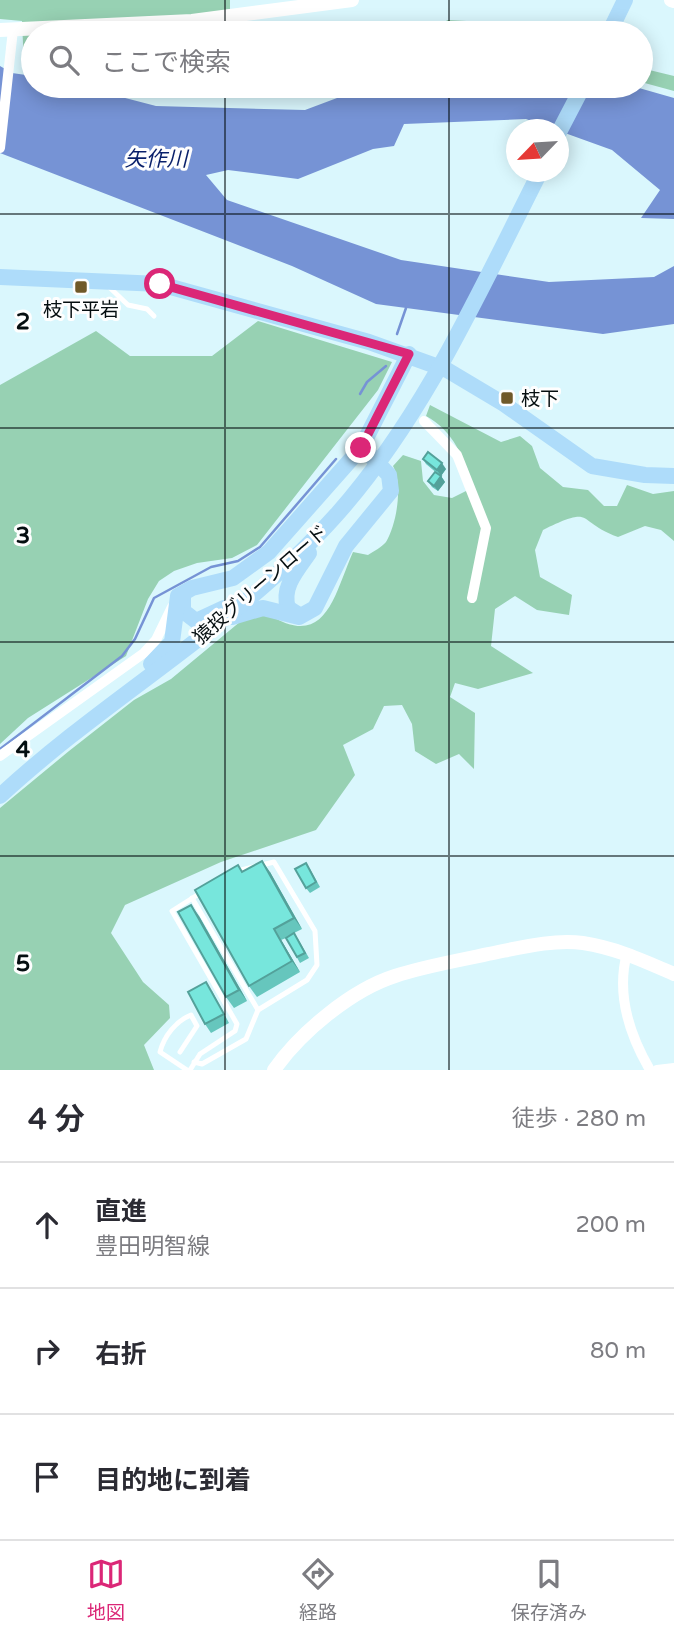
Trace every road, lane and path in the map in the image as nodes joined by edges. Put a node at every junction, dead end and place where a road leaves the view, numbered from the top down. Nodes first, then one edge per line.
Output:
1 (352, 0) edge
2 (625, 0) edge
3 (192, 21) edge
4 (615, 21) edge
5 (8, 33) edge
6 (577, 98) edge
7 (566, 119) edge
8 (0, 148) edge
9 (535, 182) edge
10 (0, 277) edge
11 (105, 281) junction
12 (154, 316) dead end
13 (409, 354) junction
14 (424, 421) dead end
15 (361, 448) junction
16 (446, 461) dead end
17 (460, 461) junction
18 (674, 476) edge
19 (337, 515) junction
20 (310, 542) junction
21 (199, 587) junction
22 (472, 598) dead end
23 (175, 602) junction
24 (305, 616) junction
25 (217, 624) junction
26 (0, 756) edge
27 (27, 770) junction
28 (0, 796) edge
29 (234, 872) edge
30 (213, 885) edge
31 (192, 898) junction
32 (627, 953) junction
33 (674, 974) edge
34 (258, 1010) junction
35 (180, 1052) dead end
36 (194, 1062) junction
37 (176, 1063) junction
38 (674, 1068) edge
39 (170, 1070) edge
40 (189, 1070) edge
41 (274, 1070) edge
42 (650, 1070) edge
43 (657, 1070) edge

1 - 3 street
2 - 4 main road
5 - 8 street
6 - 7 main road
9 - 19 main road, 猿投グリーンロード
10 - 11 main road
11 - 12 lane
11 - 13 main road
13 - 15 main road
13 - 18 main road
14 - 17 street
15 - 21 main road
15 - 24 main road
16 - 17 street
17 - 22 street
19 - 20 main road, 猿投グリーンロード
19 - 24 main road
20 - 21 main road
20 - 25 main road, 猿投グリーンロード
21 - 23 main road
23 - 26 street
23 - 27 main road
24 - 25 main road
25 - 27 main road, 猿投グリーンロード
27 - 28 main road, 猿投グリーンロード
29 - 34 lane
30 - 31 lane
31 - 34 lane
31 - 36 lane
32 - 33 street
32 - 41 street
32 - 42 street
34 - 36 lane
35 - 37 lane
36 - 40 lane
37 - 39 lane
37 - 40 lane
38 - 43 street

